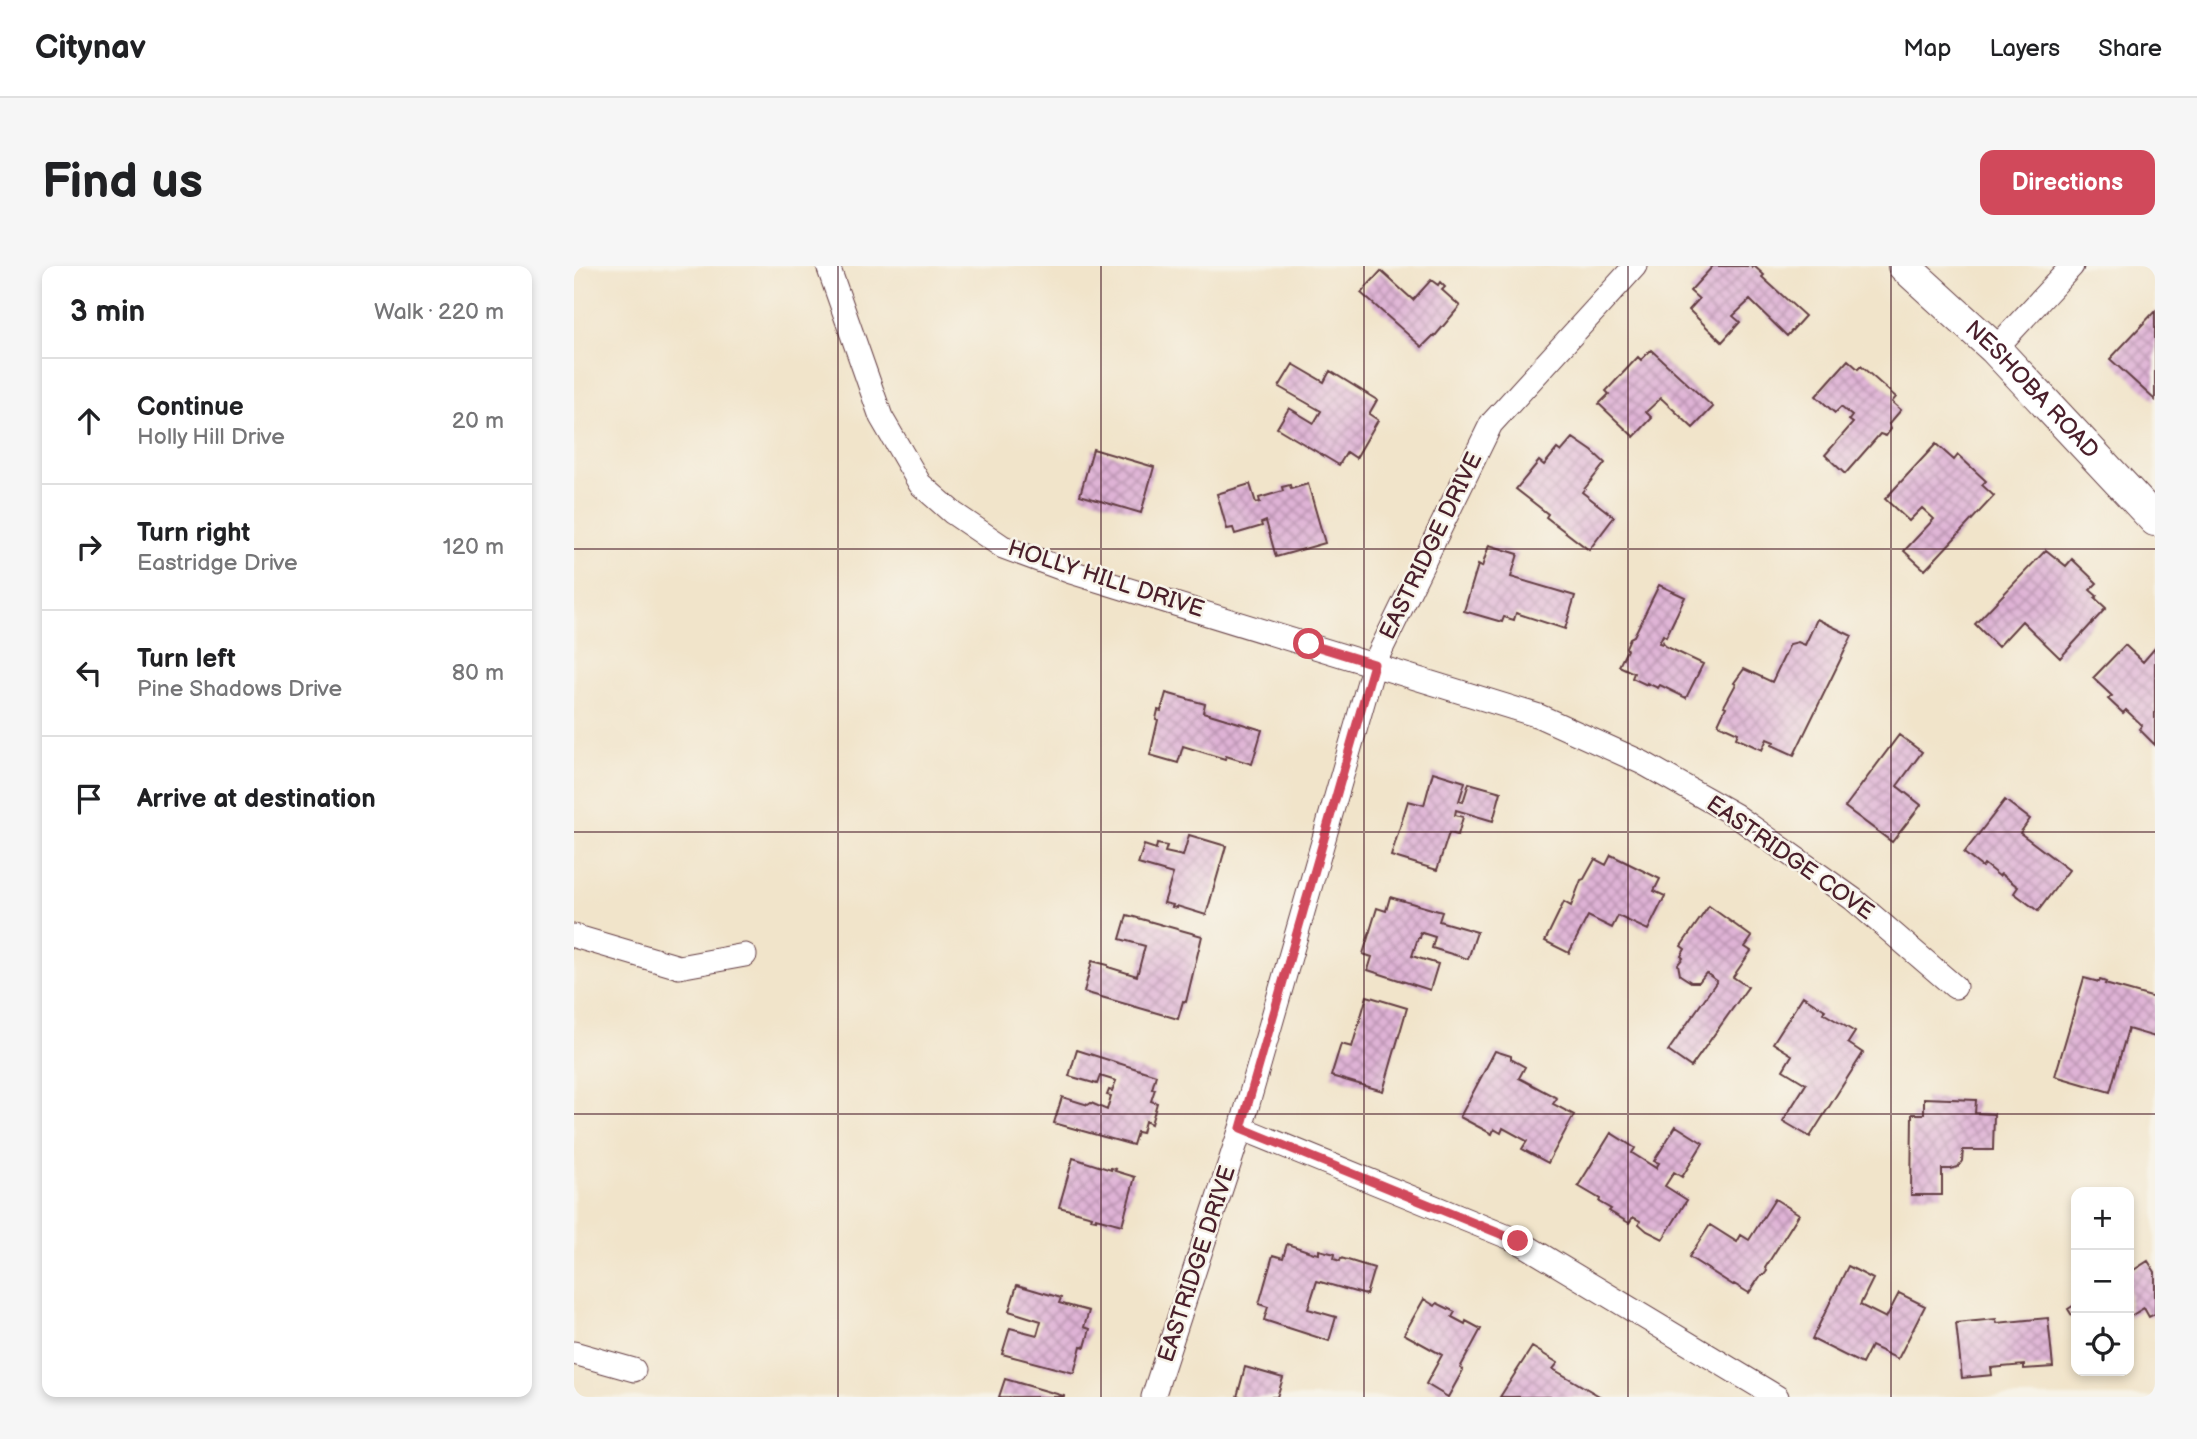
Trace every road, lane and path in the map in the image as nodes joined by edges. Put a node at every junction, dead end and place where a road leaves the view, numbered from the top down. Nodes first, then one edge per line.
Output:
1 (828, 266) edge
2 (1635, 266) edge
3 (1904, 266) edge
4 (2072, 266) edge
5 (1995, 349) junction
6 (2155, 520) edge
7 (1374, 664) junction
8 (574, 936) edge
9 (745, 956) dead end
10 (1955, 987) dead end
11 (1241, 1128) junction
12 (574, 1353) edge
13 (634, 1370) dead end
14 (1153, 1397) edge
15 (1777, 1397) edge

1 - 7 street, HOLLY HILL DRIVE
2 - 7 street, EASTRIDGE DRIVE
3 - 5 street, NESHOBA ROAD
4 - 5 street
5 - 6 street, NESHOBA ROAD
7 - 10 street, EASTRIDGE COVE
7 - 11 street, EASTRIDGE DRIVE
8 - 9 street
11 - 14 street, EASTRIDGE DRIVE
11 - 15 street
12 - 13 street

